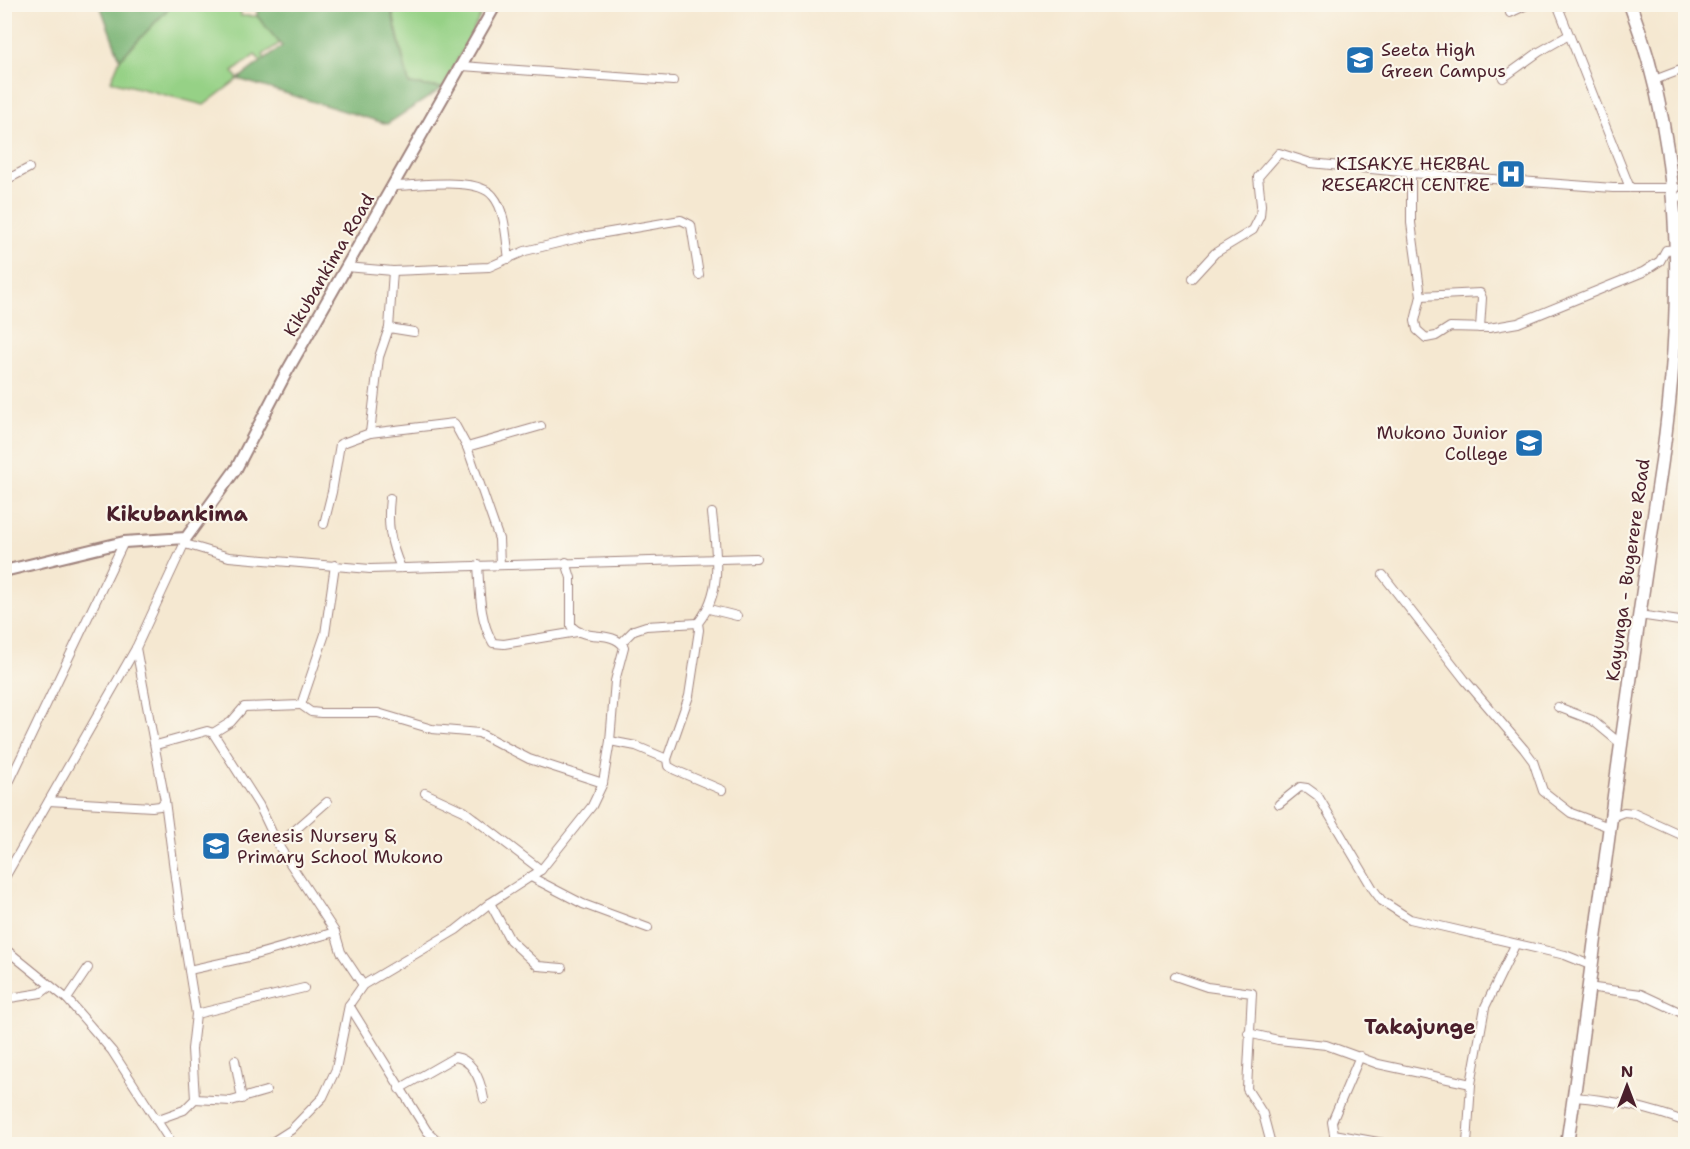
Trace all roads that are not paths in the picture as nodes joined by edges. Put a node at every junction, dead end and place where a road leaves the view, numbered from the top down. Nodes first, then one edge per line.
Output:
1 (496, 4) edge
2 (1529, 4) edge
3 (1557, 4) edge
4 (1630, 4) edge
5 (1510, 13) dead end
6 (1569, 35) junction
7 (462, 66) junction
8 (1686, 68) edge
9 (1503, 78) dead end
10 (1657, 78) junction
11 (673, 81) dead end
12 (28, 168) dead end
13 (1411, 173) junction
14 (4, 181) edge
15 (393, 186) junction
16 (1630, 188) junction
17 (1681, 193) edge
18 (1681, 249) junction
19 (509, 260) junction
20 (346, 267) junction
21 (393, 271) junction
22 (699, 276) dead end
23 (1192, 278) dead end
24 (1421, 296) junction
25 (1683, 298) edge
26 (389, 328) junction
27 (1479, 328) junction
28 (414, 332) dead end
29 (541, 426) dead end
30 (370, 433) junction
31 (467, 447) junction
32 (390, 498) dead end
33 (712, 513) dead end
34 (324, 524) dead end
35 (185, 541) junction
36 (124, 542) junction
37 (716, 557) junction
38 (756, 558) dead end
39 (566, 562) junction
40 (335, 565) junction
41 (478, 565) junction
42 (500, 565) junction
43 (401, 568) junction
44 (4, 571) edge
45 (1383, 575) dead end
46 (709, 609) junction
47 (1640, 615) junction
48 (737, 616) dead end
49 (1686, 622) edge
50 (698, 623) junction
51 (577, 632) junction
52 (621, 644) junction
53 (136, 648) junction
54 (301, 705) junction
55 (1558, 707) dead end
56 (213, 734) junction
57 (610, 741) junction
58 (1621, 744) junction
59 (156, 746) junction
60 (667, 759) junction
61 (603, 783) junction
62 (722, 789) dead end
63 (425, 793) dead end
64 (4, 794) edge
65 (49, 801) junction
66 (165, 801) junction
67 (327, 802) dead end
68 (1279, 804) dead end
69 (1610, 822) junction
70 (1686, 837) edge
71 (278, 844) junction
72 (541, 870) junction
73 (531, 877) junction
74 (4, 879) edge
75 (490, 903) junction
76 (648, 928) dead end
77 (335, 932) junction
78 (1515, 945) junction
79 (4, 948) edge
80 (1590, 964) junction
81 (88, 968) dead end
82 (562, 968) dead end
83 (189, 970) junction
84 (1175, 976) dead end
85 (363, 986) junction
86 (49, 987) junction
87 (1587, 987) junction
88 (304, 988) dead end
89 (4, 999) edge
90 (67, 999) junction
91 (349, 1005) junction
92 (196, 1014) junction
93 (1686, 1015) edge
94 (1248, 1033) junction
95 (4, 1034) edge
96 (4, 1053) edge
97 (1360, 1056) junction
98 (235, 1060) dead end
99 (1471, 1084) junction
100 (399, 1089) junction
101 (266, 1091) dead end
102 (1574, 1097) junction
103 (195, 1098) junction
104 (242, 1099) junction
105 (484, 1099) dead end
106 (156, 1120) junction
107 (1686, 1122) edge
108 (172, 1144) edge
109 (269, 1144) edge
110 (441, 1144) edge
111 (1271, 1144) edge
112 (1389, 1144) edge
113 (1467, 1144) edge
114 (1567, 1144) edge

1 - 7 street, Kikubankima Road
2 - 5 street
3 - 6 street
4 - 10 main road, Kayunga - Bugerere Road
6 - 9 street
6 - 16 street
7 - 11 street
7 - 15 street, Kikubankima Road
8 - 10 street
10 - 17 main road, Kayunga - Bugerere Road
12 - 14 street
13 - 16 street
13 - 23 street
13 - 24 street
15 - 19 street
15 - 20 street, Kikubankima Road
16 - 17 street
17 - 18 main road, Kayunga - Bugerere Road
18 - 25 main road, Kayunga - Bugerere Road
18 - 27 street
19 - 21 street
19 - 22 street
20 - 21 street
20 - 35 street, Kikubankima Road
21 - 26 street
24 - 27 street
24 - 27 street
25 - 47 main road, Kayunga - Bugerere Road
26 - 28 street
26 - 30 street
29 - 31 street
30 - 31 street
30 - 34 street
31 - 42 street
32 - 43 street
33 - 37 street
35 - 36 street
35 - 40 street
35 - 53 street
36 - 44 street
36 - 64 street
37 - 38 street
37 - 39 street
37 - 46 street
39 - 42 street
39 - 51 street
40 - 43 street
40 - 54 street
41 - 42 street
41 - 43 street
41 - 51 street
45 - 69 street
46 - 48 street
46 - 50 street
47 - 49 street
47 - 58 main road, Kayunga - Bugerere Road
50 - 52 street
50 - 60 street
51 - 52 street
52 - 57 street
53 - 59 street
53 - 65 street
54 - 56 street
54 - 61 street
55 - 58 street
56 - 59 street
56 - 71 street
57 - 60 street
57 - 61 street
58 - 69 main road, Kayunga - Bugerere Road
59 - 66 street
60 - 62 street
61 - 72 street
63 - 72 street
65 - 66 street
65 - 74 street
66 - 83 street
67 - 71 street
68 - 78 street
69 - 70 street
69 - 80 main road, Kayunga - Bugerere Road
71 - 77 street
72 - 73 street
73 - 75 street
73 - 76 street
75 - 82 street
75 - 85 street
77 - 83 street
77 - 85 street
78 - 80 street
78 - 99 street
79 - 86 street
80 - 87 main road, Kayunga - Bugerere Road
81 - 90 street
83 - 92 street
84 - 94 street
85 - 91 street
86 - 89 street
86 - 90 street
87 - 93 street
87 - 102 main road, Kayunga - Bugerere Road
88 - 92 street
90 - 106 street
91 - 100 street
91 - 109 street
92 - 103 street
94 - 97 street
94 - 111 street
95 - 96 street
97 - 99 street
97 - 112 street
98 - 104 street
99 - 113 street
100 - 105 street
100 - 110 street
101 - 104 street
102 - 107 street
102 - 114 main road, Kayunga - Bugerere Road
103 - 104 street
103 - 106 street
106 - 108 street

